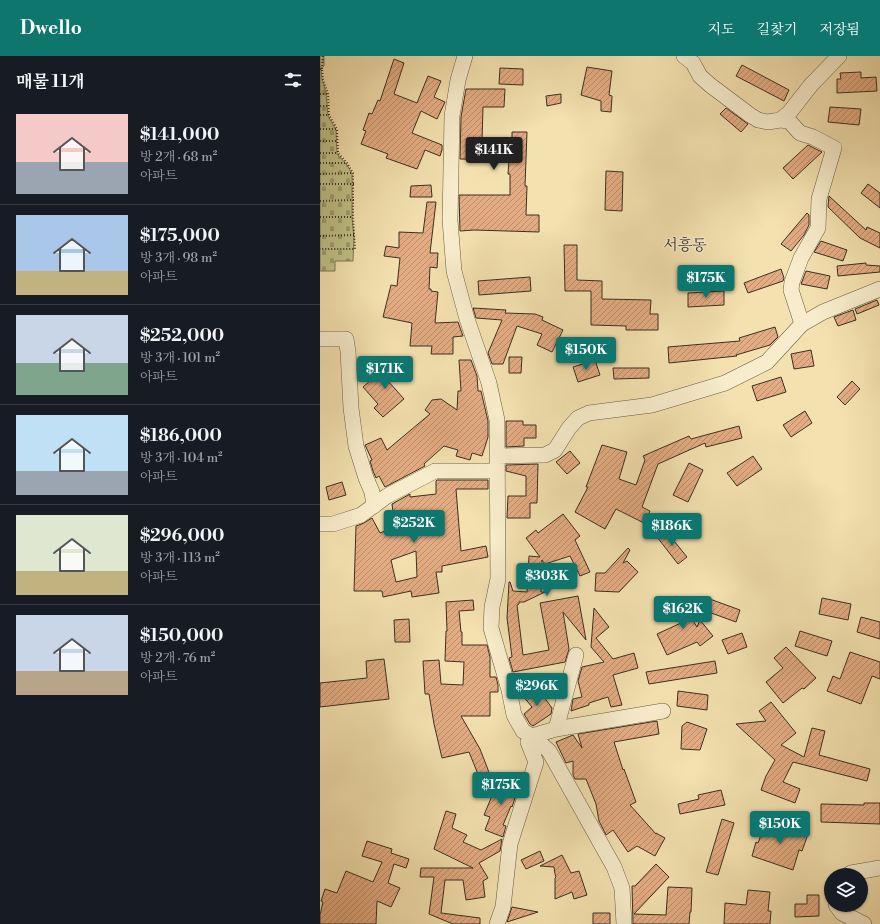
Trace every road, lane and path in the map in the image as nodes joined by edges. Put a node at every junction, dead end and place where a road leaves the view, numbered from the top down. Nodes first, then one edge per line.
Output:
1 (323, 56) edge
2 (466, 56) edge
3 (685, 56) edge
4 (839, 56) edge
5 (321, 69) edge
6 (320, 94) edge
7 (328, 94) junction
8 (320, 106) edge
9 (328, 106) junction
10 (320, 115) edge
11 (329, 115) junction
12 (780, 120) junction
13 (320, 129) edge
14 (337, 129) junction
15 (320, 141) edge
16 (338, 141) junction
17 (320, 153) edge
18 (338, 153) junction
19 (347, 162) junction
20 (320, 163) edge
21 (353, 173) junction
22 (320, 174) edge
23 (320, 184) edge
24 (354, 184) junction
25 (354, 200) junction
26 (320, 201) edge
27 (320, 217) edge
28 (353, 217) junction
29 (355, 235) junction
30 (320, 236) edge
31 (320, 249) edge
32 (880, 289) edge
33 (802, 324) junction
34 (320, 339) edge
35 (497, 456) junction
36 (496, 471) junction
37 (374, 506) junction
38 (320, 524) edge
39 (576, 655) dead end
40 (663, 711) dead end
41 (556, 729) junction
42 (532, 736) junction
43 (880, 868) edge
44 (868, 870) edge
45 (841, 912) edge
46 (497, 924) edge
47 (624, 924) edge
48 (864, 924) edge

1 - 5 path
2 - 35 street
3 - 12 street
4 - 12 street
5 - 7 path
6 - 7 path
7 - 9 path
8 - 9 path
9 - 11 path
10 - 11 path
11 - 14 path
12 - 33 street
13 - 14 path
14 - 16 path
15 - 16 path
16 - 18 path
17 - 18 path
18 - 19 path
19 - 20 path
19 - 21 path
21 - 22 path
21 - 24 path
23 - 24 path
24 - 25 path
25 - 26 path
25 - 28 path
27 - 28 path
28 - 29 path
29 - 30 path
29 - 31 path
32 - 33 street
33 - 35 street
34 - 37 street
35 - 36 street
36 - 37 street
36 - 42 street
37 - 38 street
39 - 41 street
40 - 41 street
41 - 42 street
42 - 46 street
42 - 47 street
43 - 44 street
45 - 48 street

